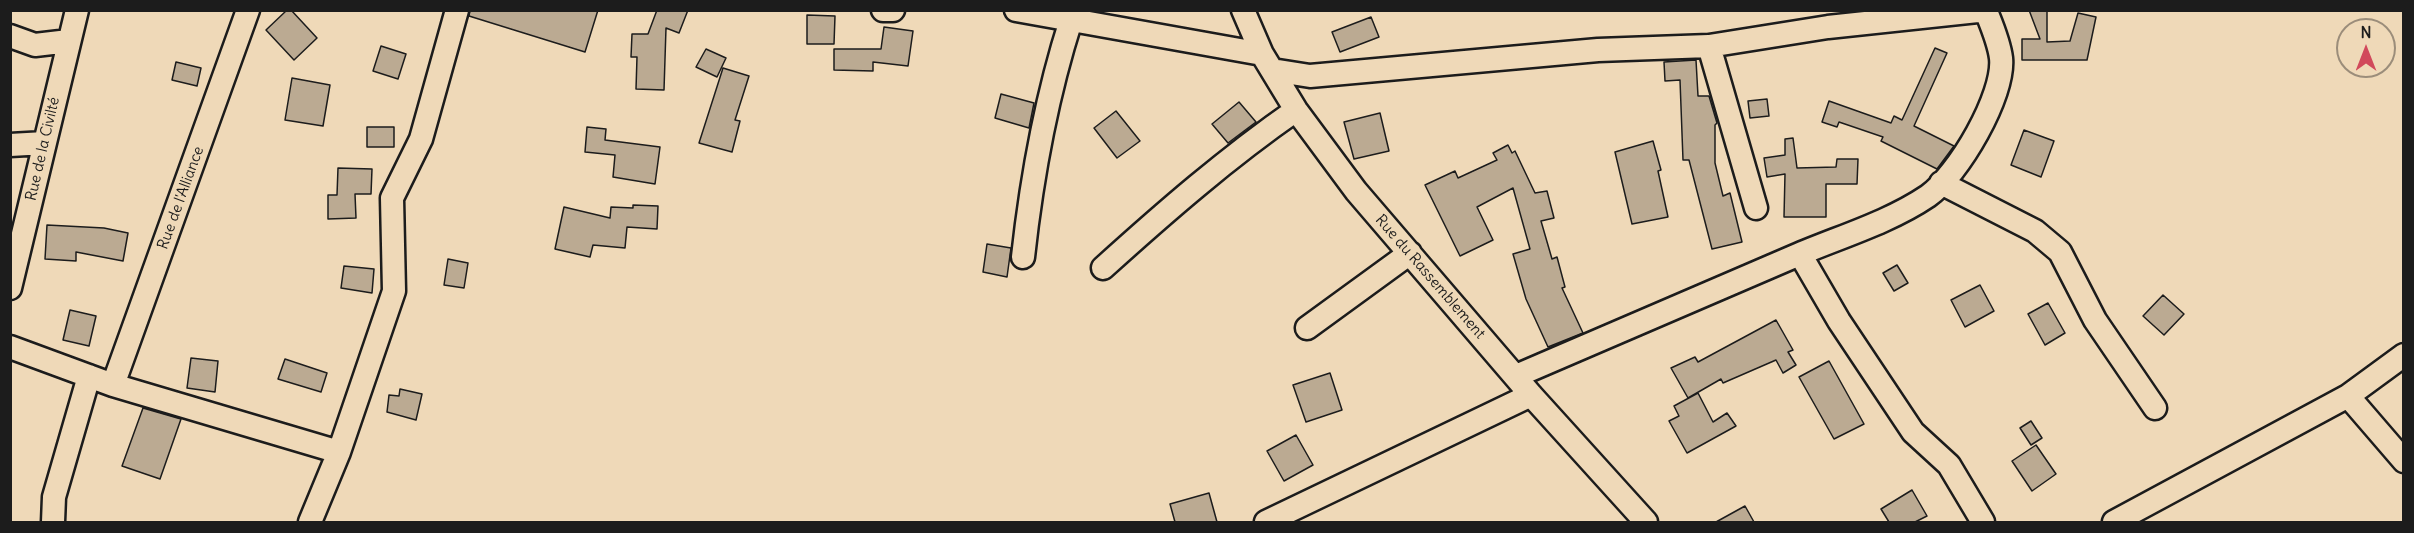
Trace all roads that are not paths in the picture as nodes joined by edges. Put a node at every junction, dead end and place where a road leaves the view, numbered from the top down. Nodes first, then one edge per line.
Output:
1 (77, 10) edge
2 (248, 10) edge
3 (457, 10) edge
4 (883, 10) edge
5 (893, 10) edge
6 (1016, 10) edge
7 (1243, 10) edge
8 (1986, 11) edge
9 (1826, 19) edge
10 (1071, 20) junction
11 (10, 36) edge
12 (69, 41) junction
13 (1709, 46) junction
14 (1267, 62) junction
15 (1296, 110) junction
16 (45, 143) junction
17 (10, 146) edge
18 (1941, 183) junction
19 (1756, 208) dead end
20 (1410, 253) junction
21 (1800, 254) junction
22 (1023, 256) dead end
23 (1103, 268) dead end
24 (10, 288) edge
25 (1307, 328) dead end
26 (10, 347) edge
27 (2403, 355) edge
28 (89, 376) junction
29 (1516, 376) junction
30 (113, 385) junction
31 (1531, 395) junction
32 (2348, 396) junction
33 (2155, 408) dead end
34 (339, 452) junction
35 (2403, 461) edge
36 (53, 522) edge
37 (310, 522) edge
38 (1266, 522) edge
39 (1646, 522) edge
40 (1983, 522) edge
41 (2114, 522) edge

1 - 12 street, Rue de la Civilté
2 - 30 street, Rue de l'Alliance
3 - 34 street
4 - 5 street
6 - 10 street
7 - 14 street, Rue du Rassemblement
8 - 9 street
8 - 18 street
9 - 13 street
10 - 14 street
10 - 22 street
11 - 12 street
12 - 16 street, Rue de la Civilté
13 - 14 street
13 - 19 street
14 - 15 street, Rue du Rassemblement
15 - 20 street, Rue du Rassemblement
15 - 23 street
16 - 17 street
16 - 24 street, Rue de la Civilté
18 - 21 street
18 - 33 street
20 - 25 street
20 - 29 street, Rue du Rassemblement
21 - 29 street
21 - 40 street
26 - 28 street
27 - 32 street
28 - 30 street
28 - 36 street
29 - 31 street, Rue du Rassemblement
30 - 34 street
31 - 38 street
31 - 39 street, Rue du Rassemblement
32 - 35 street
32 - 41 street
34 - 37 street

